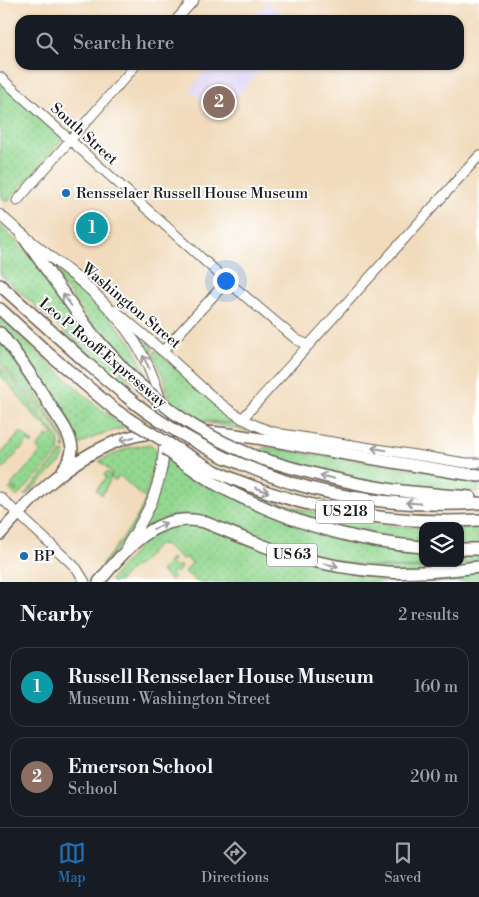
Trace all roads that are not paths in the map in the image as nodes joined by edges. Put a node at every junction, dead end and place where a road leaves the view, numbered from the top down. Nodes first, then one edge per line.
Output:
1 (194, 0) edge
2 (180, 15) edge
3 (132, 70) edge
4 (0, 77) edge
5 (70, 141) junction
6 (479, 156) edge
7 (17, 201) dead end
8 (0, 215) edge
9 (22, 235) junction
10 (226, 281) junction
11 (0, 284) edge
12 (86, 286) junction
13 (0, 309) edge
14 (0, 333) edge
15 (310, 345) junction
16 (163, 352) junction
17 (242, 419) junction
18 (164, 432) junction
19 (479, 463) edge
20 (430, 468) junction
21 (479, 472) edge
22 (58, 476) junction
23 (479, 476) edge
24 (215, 477) junction
25 (0, 497) edge
26 (479, 498) edge
27 (479, 503) edge
28 (18, 513) junction
29 (479, 520) edge
30 (0, 534) edge
31 (419, 546) edge
32 (464, 549) edge
33 (479, 549) edge
34 (121, 555) junction
35 (479, 567) edge
36 (85, 582) edge
37 (99, 582) edge

1 - 2 street
3 - 5 street
4 - 5 street, South Street
5 - 7 street
5 - 10 street, South Street
6 - 15 street
8 - 9 main road, Washington Street
9 - 12 main road, Washington Street
26 -> 9 highway, bridge
10 - 15 street, South Street
10 - 16 street
27 -> 11 highway, Leo P Rooff Expressway / US 218, bridge
12 - 16 street, Washington Street
18 -> 12 main road
13 - 24 highway, bridge
14 - 22 highway
15 - 17 street
16 - 17 street, Washington Street
19 -> 17 street, Washington Street
18 - 20 highway
18 -> 22 highway
18 - 34 main road
20 - 21 main road
20 - 23 highway
22 - 28 highway
24 -> 29 highway, US 218
24 - 31 highway
25 - 28 street
28 - 30 highway
28 - 36 street
32 - 33 highway
34 -> 35 highway, US 63
34 - 37 highway, US 63

